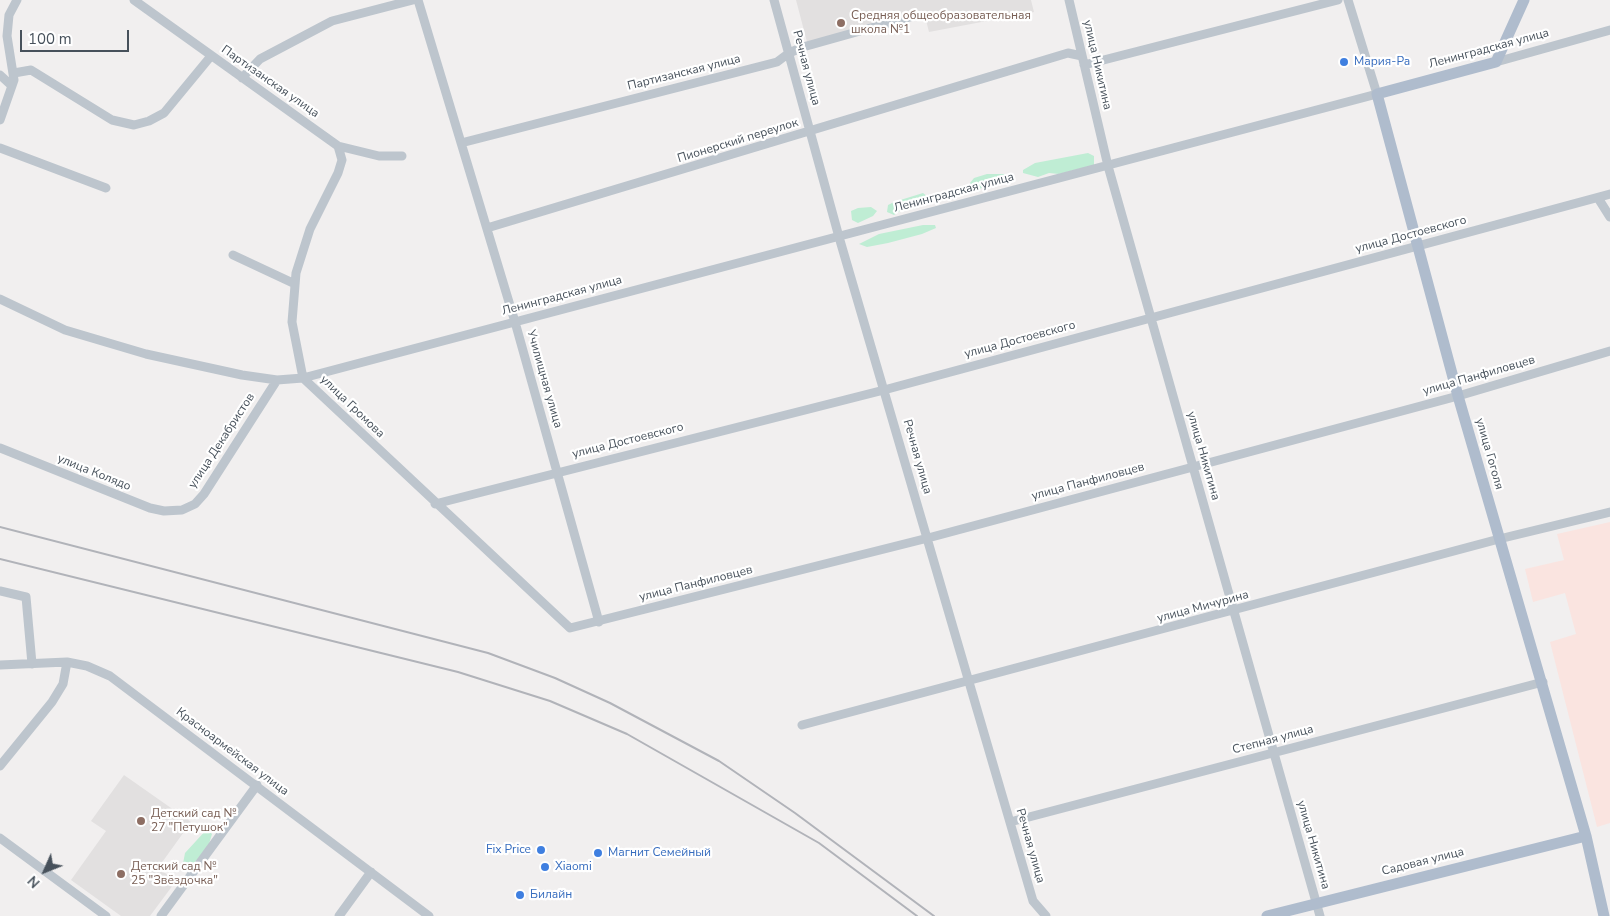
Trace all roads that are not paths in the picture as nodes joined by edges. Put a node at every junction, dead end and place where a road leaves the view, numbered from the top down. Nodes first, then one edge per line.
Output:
1 (17, 0) edge
2 (134, 0) edge
3 (413, 0) edge
4 (418, 0) edge
5 (774, 0) edge
6 (1069, 0) edge
7 (1338, 0) edge
8 (1348, 0) edge
9 (1521, 1) edge
10 (910, 17) dead end
11 (1610, 30) edge
12 (789, 53) junction
13 (211, 56) junction
14 (1083, 60) junction
15 (1496, 62) junction
16 (14, 73) junction
17 (0, 75) edge
18 (242, 78) junction
19 (12, 86) junction
20 (1378, 94) junction
21 (0, 120) edge
22 (811, 132) junction
23 (461, 143) junction
24 (338, 146) junction
25 (0, 148) edge
26 (402, 156) dead end
27 (1108, 166) junction
28 (106, 188) dead end
29 (1610, 194) edge
30 (1598, 198) junction
31 (1610, 216) edge
32 (486, 228) junction
33 (839, 237) junction
34 (1417, 246) junction
35 (233, 255) dead end
36 (295, 284) junction
37 (0, 299) edge
38 (1151, 318) junction
39 (515, 322) junction
40 (1610, 352) edge
41 (303, 378) junction
42 (277, 380) junction
43 (884, 390) junction
44 (1458, 396) junction
45 (0, 448) edge
46 (1193, 467) junction
47 (557, 472) junction
48 (435, 504) junction
49 (182, 510) joint
50 (1610, 512) edge
51 (928, 538) junction
52 (1499, 539) junction
53 (0, 591) edge
54 (1234, 612) junction
55 (599, 622) junction
56 (570, 628) joint
57 (68, 662) junction
58 (32, 664) junction
59 (0, 665) edge
60 (970, 681) junction
61 (1543, 682) junction
62 (802, 726) dead end
63 (1274, 752) junction
64 (0, 766) edge
65 (257, 785) junction
66 (1010, 822) junction
67 (1586, 836) junction
68 (0, 838) edge
69 (371, 872) junction
70 (1316, 903) junction
71 (106, 916) edge
72 (161, 916) edge
73 (339, 916) edge
74 (429, 916) edge
75 (1046, 916) edge
76 (1267, 916) edge
77 (1320, 916) edge
78 (1604, 916) edge

1 - 16 street
2 - 13 street, Партизанская улица
3 - 18 street
4 - 23 street, Училищная улица
5 - 12 street, Речная улица
6 - 14 street, улица Никитина
7 - 14 street, Пионерский переулок
8 - 20 street, улица Гоголя
9 - 15 main road
10 - 12 street, Партизанская улица
11 - 15 street, Ленинградская улица
12 - 22 street, Речная улица
12 - 23 street, Партизанская улица
13 - 16 street
13 - 18 street, Партизанская улица
14 - 22 street, Пионерский переулок
14 - 27 street, улица Никитина
15 - 20 main road, Ленинградская улица
16 - 19 street
17 - 19 street
18 - 24 street, Партизанская улица
19 - 21 street
20 - 27 street, Ленинградская улица
20 - 34 main road, улица Гоголя
22 - 32 street, Пионерский переулок
22 - 33 street, Речная улица
23 - 32 street, Училищная улица
24 - 26 street, Партизанская улица
24 - 36 street
25 - 28 street
27 - 33 street, Ленинградская улица
27 - 38 street, улица Никитина
29 - 30 street, улица Достоевского
30 - 31 street
30 - 34 street, улица Достоевского
32 - 39 street, Училищная улица
33 - 39 street, Ленинградская улица
33 - 43 street, Речная улица
34 - 38 street, улица Достоевского
34 - 44 main road, улица Гоголя
35 - 36 street
36 - 41 street
37 - 42 street, улица Громова
38 - 43 street, улица Достоевского
38 - 46 street, улица Никитина
39 - 41 street, Ленинградская улица
39 - 47 street, Училищная улица
40 - 44 street, улица Панфиловцев
41 - 42 street, улица Громова
41 - 48 street, улица Громова
42 - 49 street, улица Декабристов
43 - 47 street, улица Достоевского
43 - 51 street, Речная улица
44 - 46 street, улица Панфиловцев
44 - 52 main road, улица Гоголя
45 - 49 street, улица Колядо
46 - 51 street, улица Панфиловцев
46 - 54 street, улица Никитина
47 - 48 street, улица Достоевского
47 - 55 street, Училищная улица
48 - 56 street, улица Громова
50 - 52 street, улица Мичурина
51 - 55 street, улица Панфиловцев
51 - 60 street, Речная улица
52 - 54 street, улица Мичурина
52 - 61 main road, улица Гоголя
53 - 58 street
54 - 60 street, улица Мичурина
54 - 63 street, улица Никитина
55 - 56 street, улица Панфиловцев
57 - 58 street, Красноармейская улица
57 - 64 street
57 - 65 street, Красноармейская улица
58 - 59 street, Красноармейская улица
60 - 62 street, улица Мичурина
60 - 66 street, Речная улица
61 - 63 street, Степная улица
61 - 67 main road, улица Гоголя
63 - 66 street, Степная улица
63 - 70 street, улица Никитина
65 - 69 street, Красноармейская улица
65 - 72 street
66 - 75 street, Речная улица
67 - 70 main road, Садовая улица
67 - 78 main road, улица Гоголя
68 - 71 street
69 - 73 street
69 - 74 street, Красноармейская улица
70 - 76 main road, Садовая улица
70 - 77 street, улица Никитина

